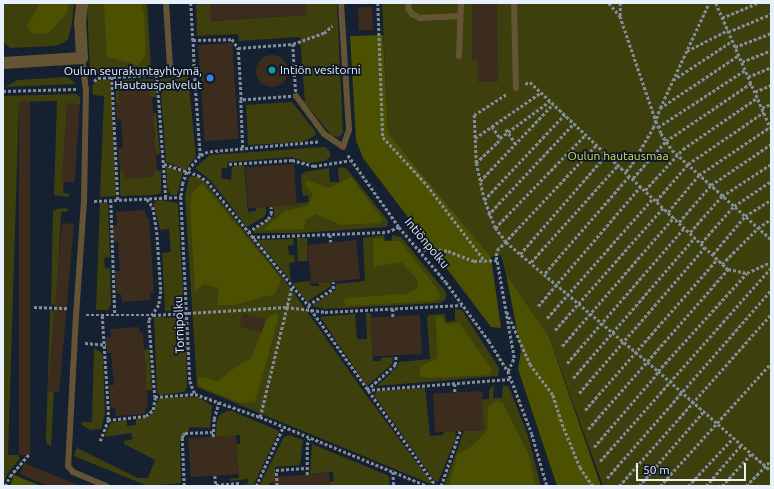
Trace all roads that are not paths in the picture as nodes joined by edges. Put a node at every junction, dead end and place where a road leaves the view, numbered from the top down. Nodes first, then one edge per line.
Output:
1 (82, 3) edge
2 (166, 3) edge
3 (341, 3) edge
4 (409, 3) edge
5 (460, 3) edge
6 (514, 3) edge
7 (460, 16) junction
8 (459, 56) dead end
9 (82, 58) junction
10 (3, 63) edge
11 (170, 66) dead end
12 (516, 88) road end
13 (296, 96) road end
14 (106, 486) edge

1 - 9 street
2 - 11 lane
3 - 13 lane
4 - 7 lane
5 - 7 lane
6 - 12 lane
7 - 8 lane
9 - 10 street
9 - 14 lane

